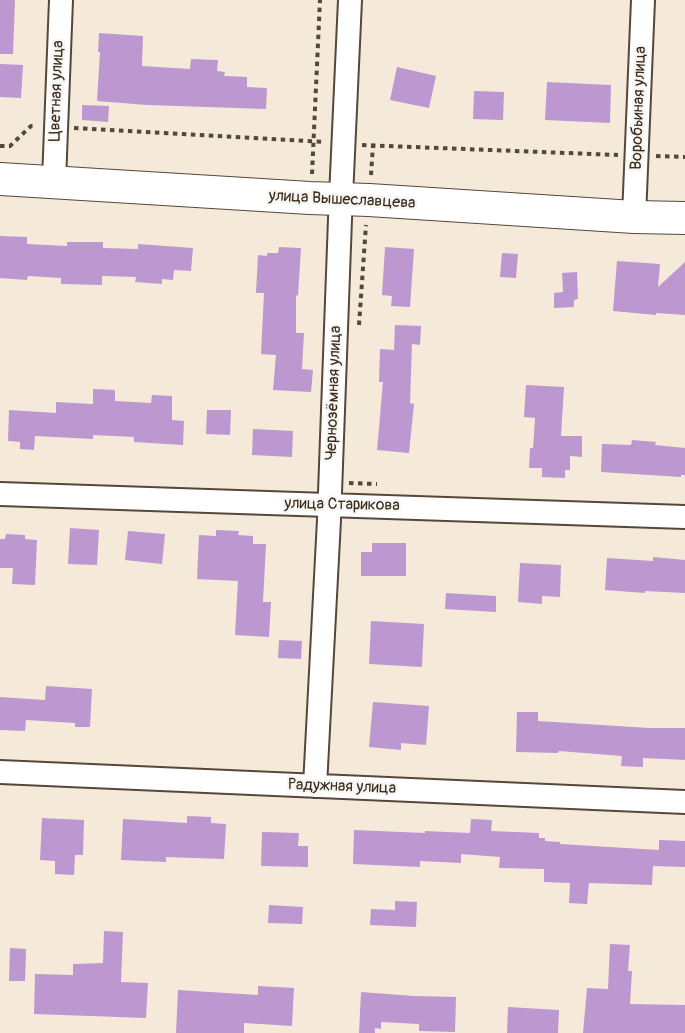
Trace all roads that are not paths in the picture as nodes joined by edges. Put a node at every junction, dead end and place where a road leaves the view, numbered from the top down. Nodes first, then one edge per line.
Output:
1 (61, 0) edge
2 (350, 0) edge
3 (643, 0) edge
4 (0, 178) edge
5 (54, 181) junction
6 (341, 199) junction
7 (634, 217) junction
8 (685, 218) edge
9 (0, 494) edge
10 (330, 505) junction
11 (685, 517) edge
12 (0, 772) edge
13 (315, 786) junction
14 (685, 802) edge

1 - 5 street, Цветная улица
2 - 6 street, Чернозёмная улица
3 - 7 street, Воробьиная улица
4 - 5 street, улица Вышеславцева
5 - 6 street, улица Вышеславцева
6 - 7 street, улица Вышеславцева
6 - 10 street, Чернозёмная улица
7 - 8 street, улица Вышеславцева
9 - 10 street, улица Старикова
10 - 11 street, улица Старикова
10 - 13 street, Чернозёмная улица
12 - 13 street, Радужная улица
13 - 14 street, Радужная улица

